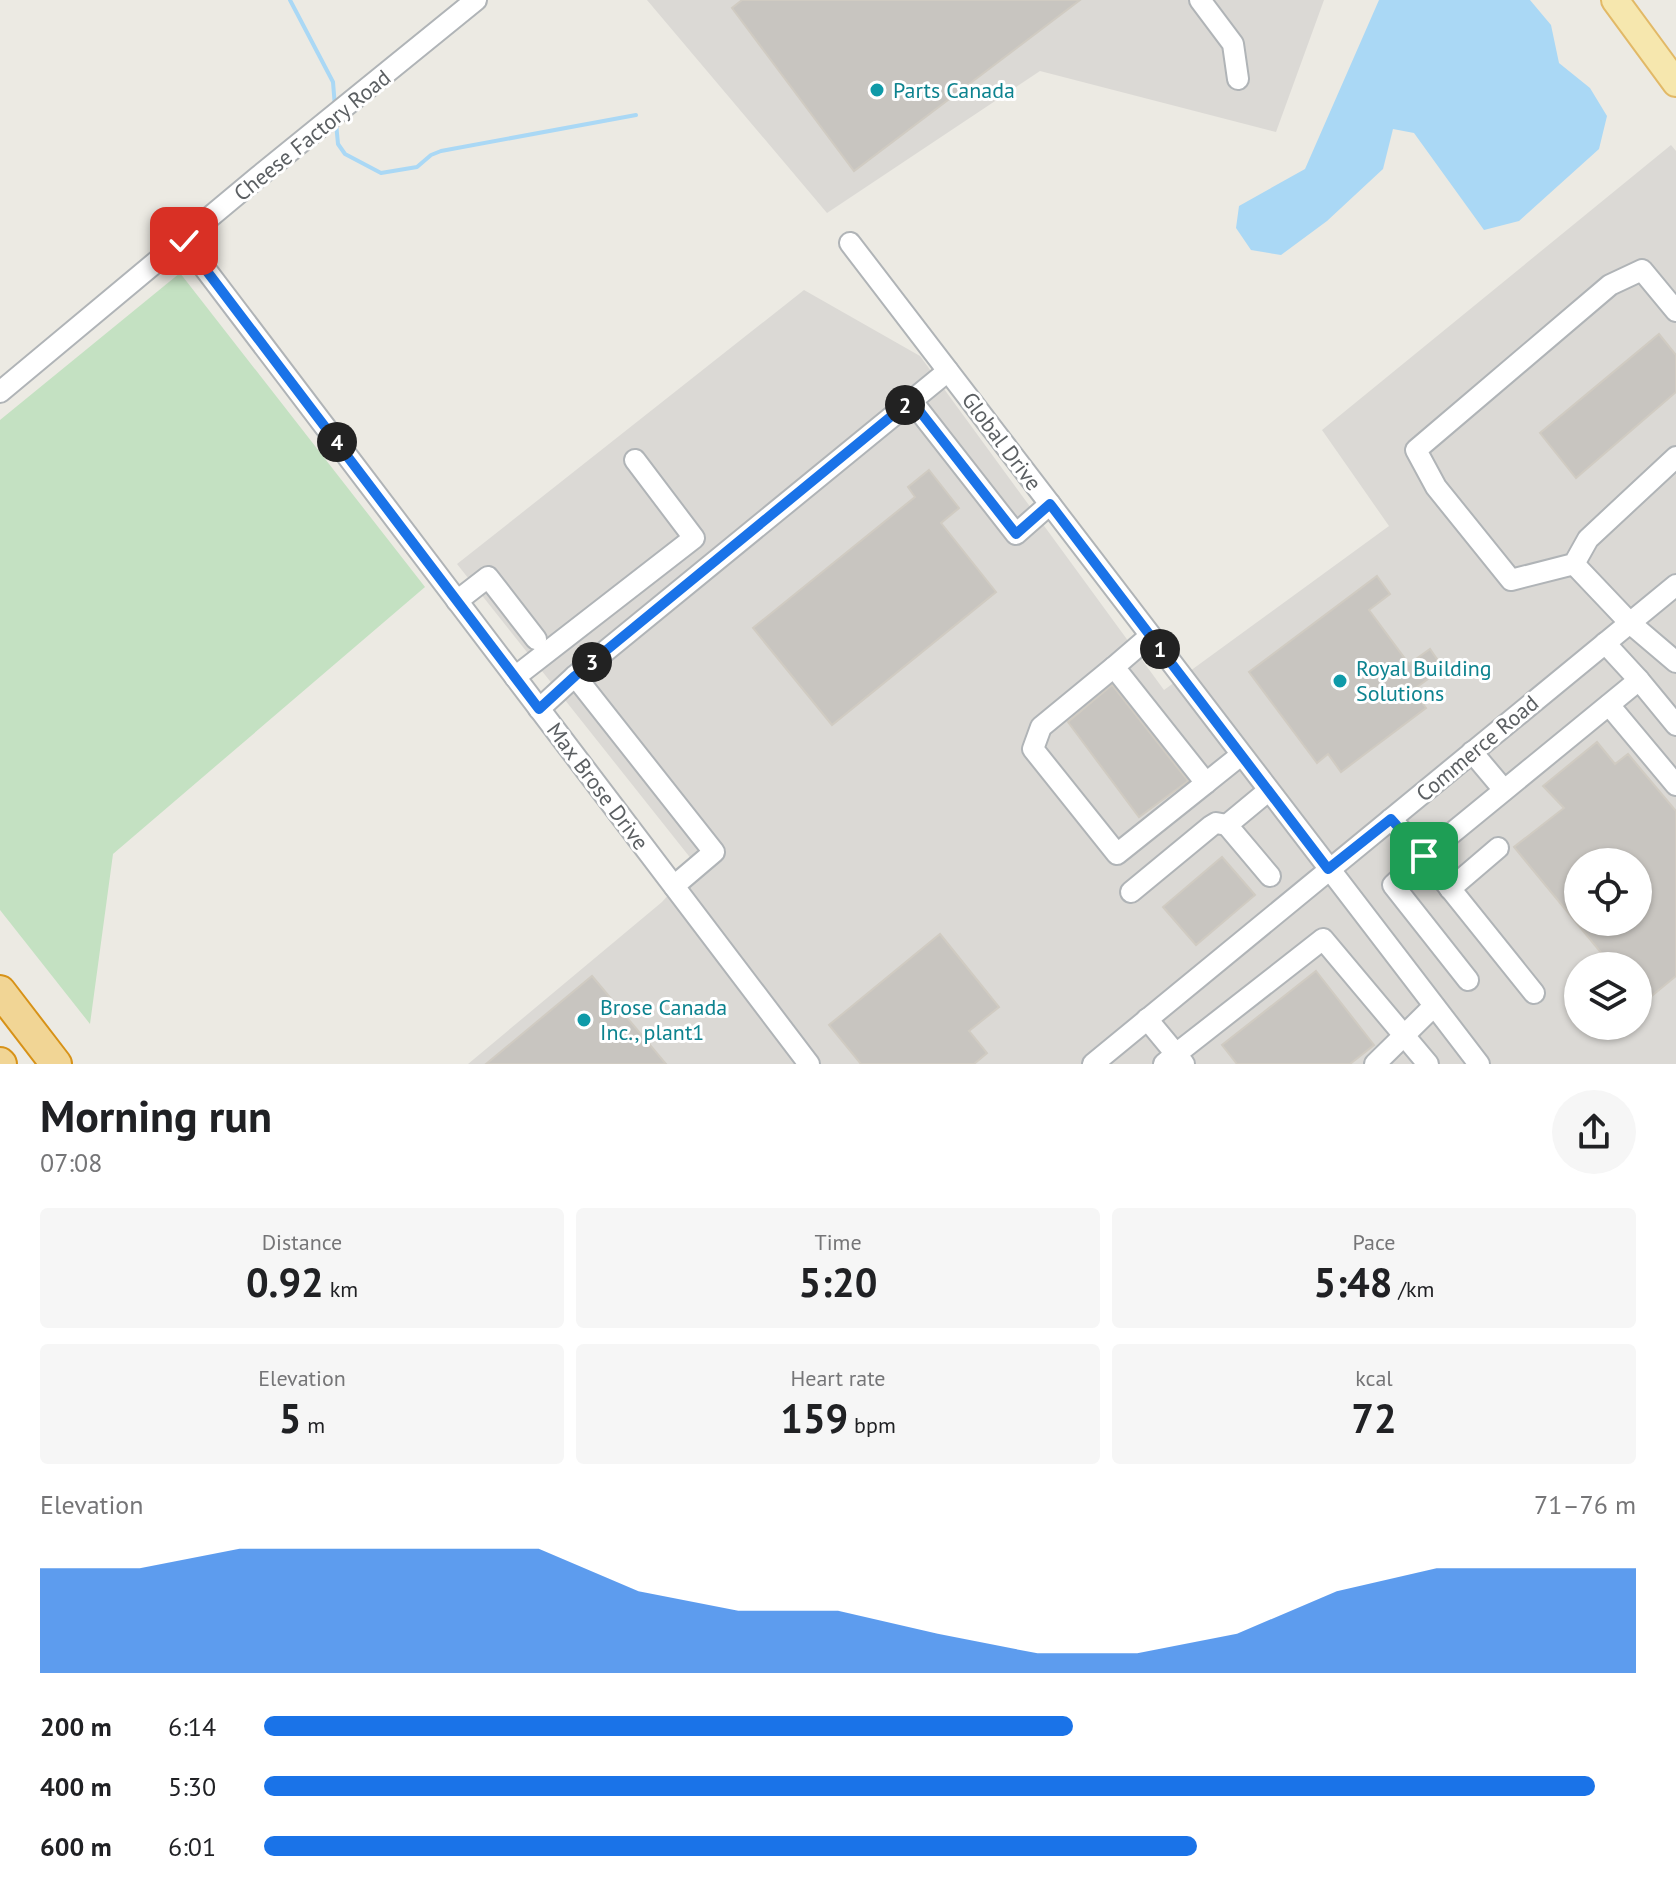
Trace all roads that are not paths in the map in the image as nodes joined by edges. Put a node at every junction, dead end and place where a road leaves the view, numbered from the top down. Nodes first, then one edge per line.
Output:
1 (476, 0) edge
2 (1200, 0) edge
3 (1615, 0) edge
4 (1238, 79) dead end
5 (1676, 83) edge
6 (184, 241) junction
7 (850, 243) dead end
8 (1676, 311) edge
9 (948, 371) junction
10 (0, 392) edge
11 (911, 400) junction
12 (1676, 457) edge
13 (635, 460) dead end
14 (1050, 504) junction
15 (1574, 564) junction
16 (1676, 585) edge
17 (457, 601) junction
18 (1630, 623) junction
19 (1150, 636) junction
20 (536, 639) dead end
21 (1605, 643) junction
22 (1674, 657) edge
23 (1114, 667) junction
24 (575, 676) junction
25 (515, 677) junction
26 (1639, 680) junction
27 (1609, 705) junction
28 (539, 709) junction
29 (1676, 725) edge
30 (1472, 752) junction
31 (1241, 755) junction
32 (1206, 783) junction
33 (1676, 785) edge
34 (1504, 790) junction
35 (1268, 791) junction
36 (1391, 819) junction
37 (1227, 825) junction
38 (1498, 848) dead end
39 (1424, 856) junction
40 (1328, 869) junction
41 (1270, 876) dead end
42 (674, 886) junction
43 (1450, 889) junction
44 (1131, 892) dead end
45 (1468, 980) dead end
46 (0, 991) edge
47 (1534, 993) dead end
48 (1434, 1006) junction
49 (1147, 1019) junction
50 (1404, 1035) junction
51 (1175, 1061) edge
52 (56, 1064) edge
53 (809, 1064) edge
54 (1093, 1064) edge
55 (1375, 1064) edge
56 (1428, 1064) edge
57 (1479, 1064) edge

1 - 6 street, Cheese Factory Road
2 - 4 street
3 - 5 main road
6 - 10 street, Cheese Factory Road
6 - 17 street, Max Brose Drive
7 - 9 street, Global Drive
8 - 15 street
9 - 11 street
9 - 14 street, Global Drive
11 - 14 street
11 - 24 street
12 - 15 street
13 - 25 street
14 - 19 street, Global Drive
15 - 18 street
16 - 18 street, Commerce Road
17 - 20 street
17 - 25 street, Max Brose Drive
18 - 21 street, Commerce Road
18 - 22 street
19 - 23 street
19 - 31 street, Global Drive
21 - 26 street
21 - 30 street, Commerce Road
23 - 32 street
23 - 32 street
24 - 28 street
24 - 42 street
25 - 28 street, Max Brose Drive
26 - 27 street
26 - 29 street
27 - 33 street
27 - 34 street
28 - 42 street, Max Brose Drive
30 - 34 street
30 - 36 street, Commerce Road
31 - 32 street
31 - 35 street, Global Drive
34 - 39 street
35 - 37 street
35 - 40 street, Global Drive
36 - 39 street
36 - 40 street, Commerce Road
37 - 41 street
37 - 44 street
38 - 43 street
39 - 43 street
39 - 45 street
40 - 48 street, Global Drive
40 - 49 street, Commerce Road
42 - 53 street, Max Brose Drive
43 - 47 street
46 - 52 highway
48 - 50 street
48 - 57 street, Global Drive
49 - 51 street
49 - 54 street, Commerce Road
50 - 51 street
50 - 55 street
50 - 56 street

